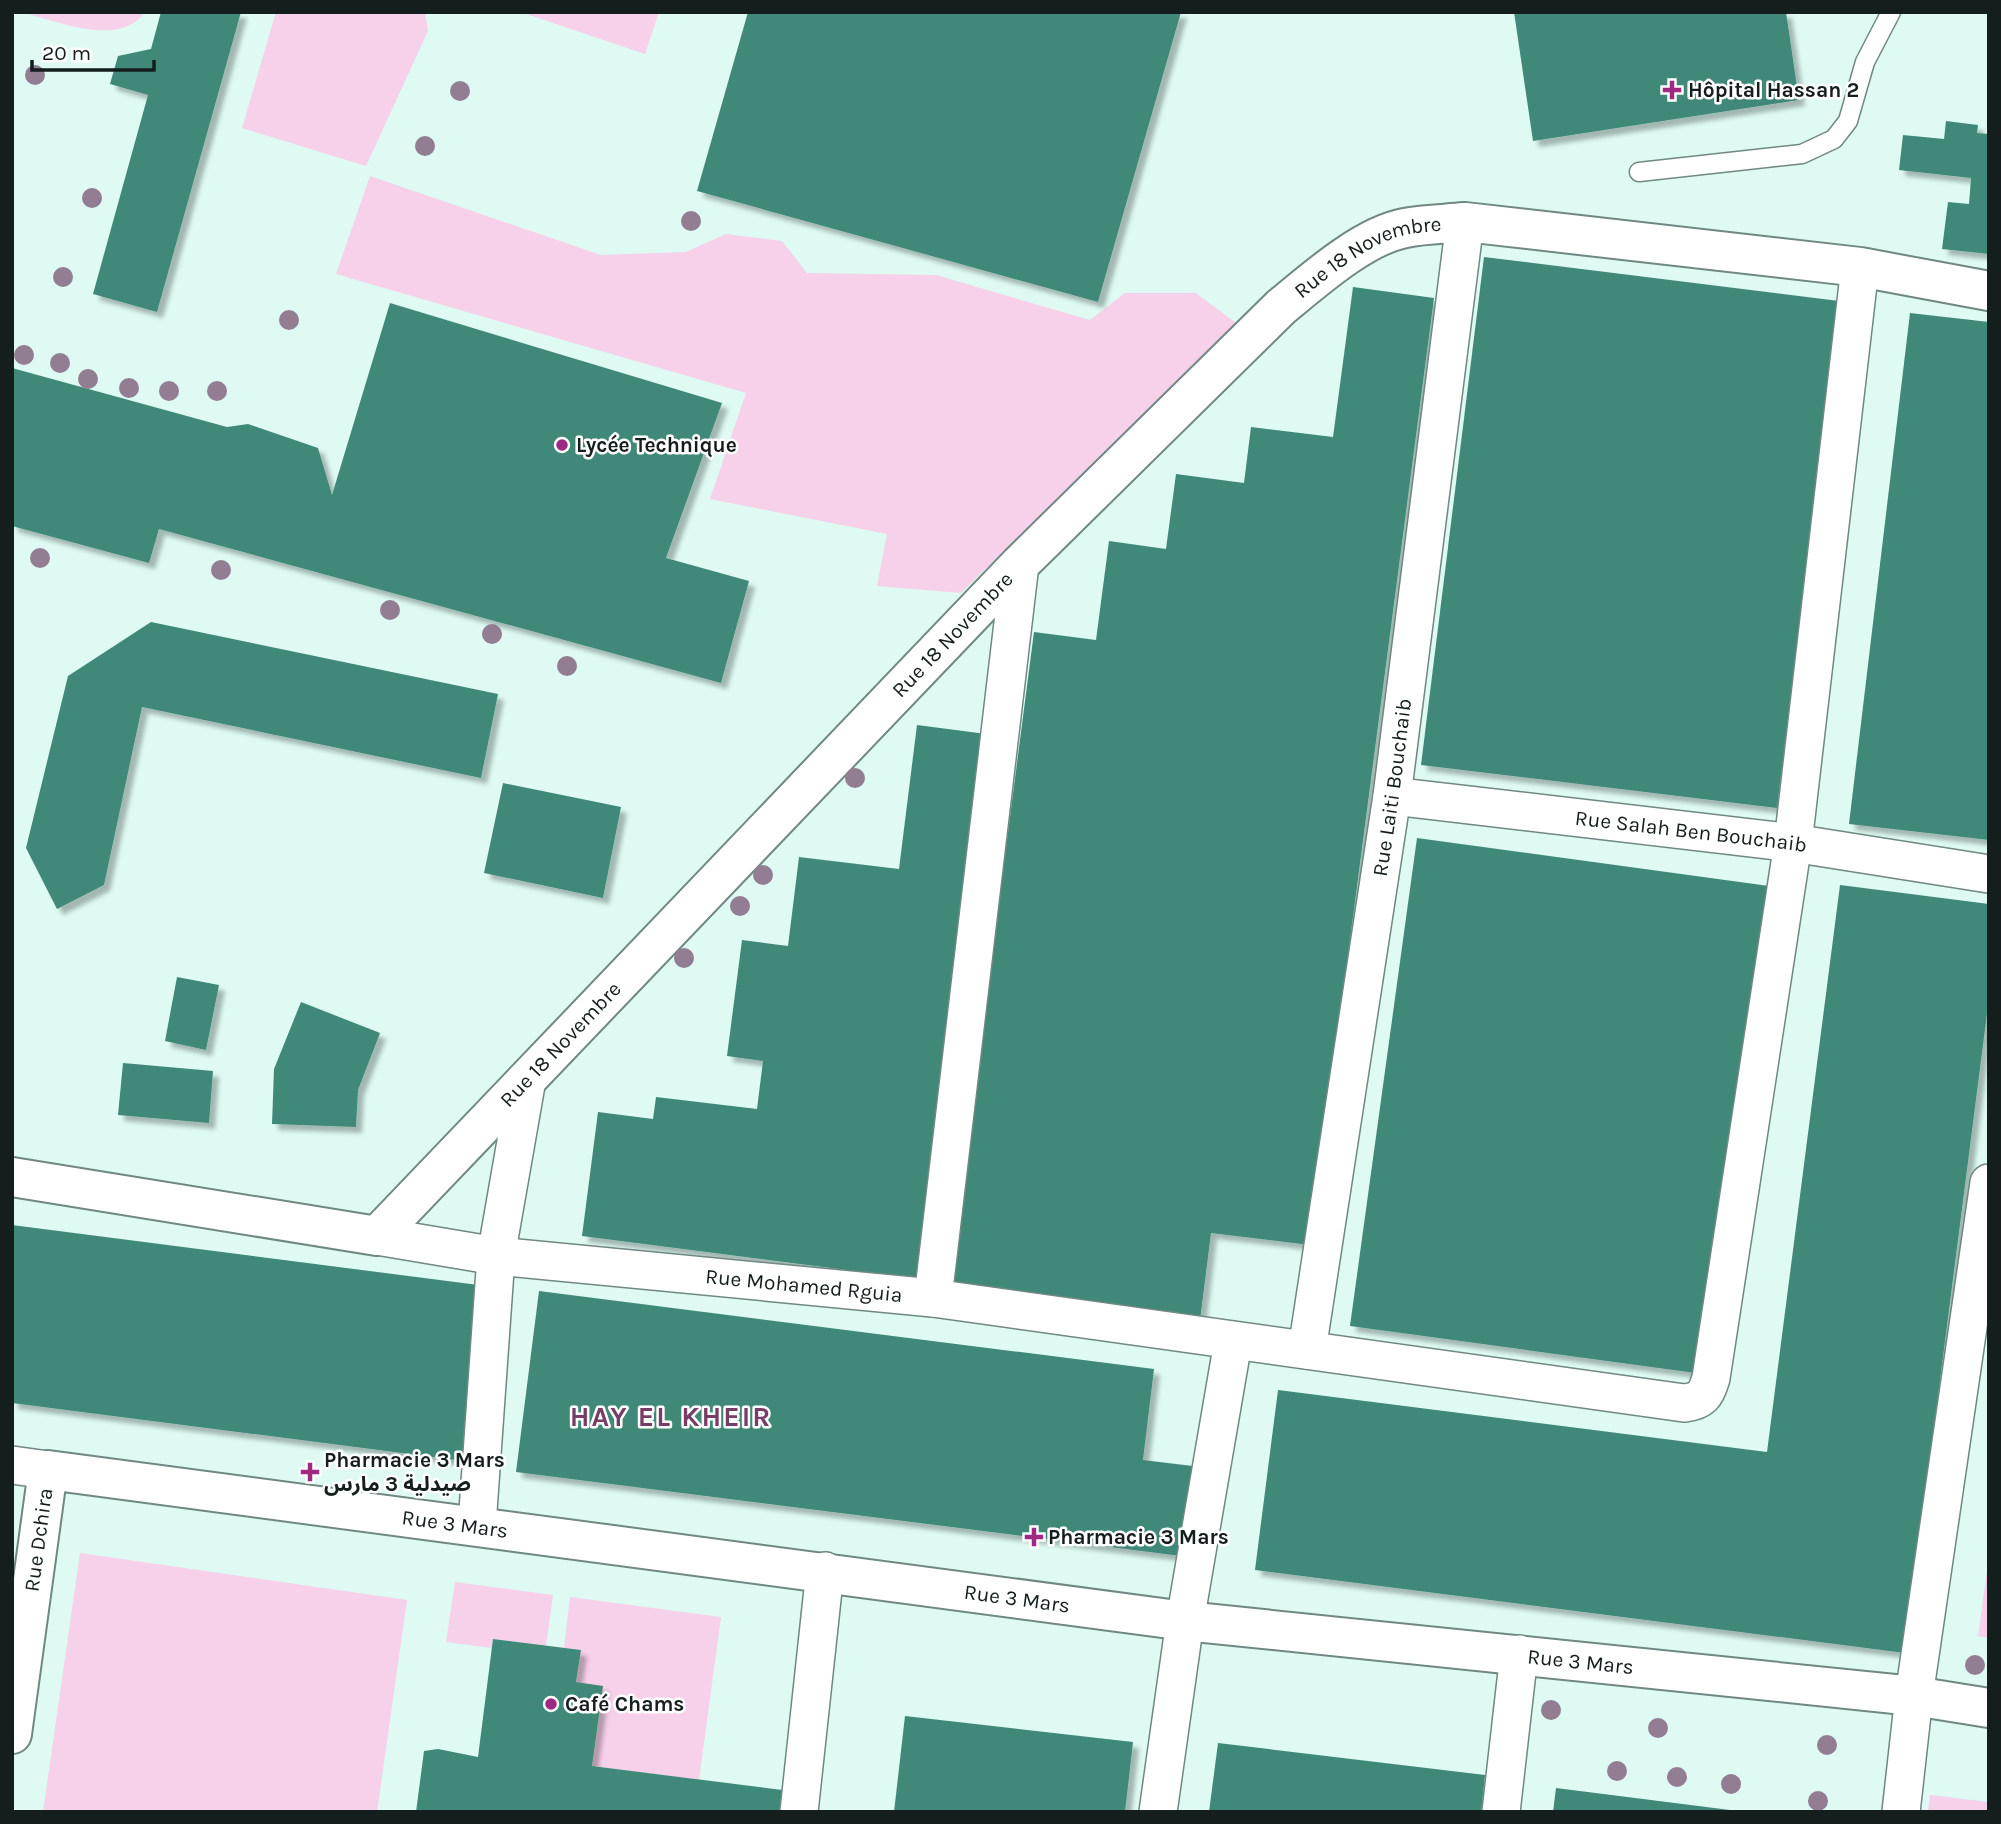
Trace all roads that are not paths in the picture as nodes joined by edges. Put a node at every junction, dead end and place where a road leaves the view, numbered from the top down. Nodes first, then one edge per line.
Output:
1 (1891, 12) edge
2 (1639, 173) dead end
3 (1465, 222) junction
4 (1860, 267) junction
5 (1989, 291) edge
6 (1020, 564) junction
7 (1392, 796) junction
8 (1793, 843) junction
9 (1989, 874) edge
10 (527, 1079) junction
11 (12, 1177) edge
12 (1989, 1183) edge
13 (376, 1236) junction
14 (496, 1256) junction
15 (933, 1298) junction
16 (1233, 1342) junction
17 (1307, 1350) junction
18 (30, 1467) edge
19 (477, 1525) junction
20 (825, 1571) junction
21 (1185, 1621) junction
22 (1519, 1654) junction
23 (1914, 1696) junction
24 (1989, 1707) edge
25 (12, 1734) edge
26 (799, 1812) edge
27 (1158, 1812) edge
28 (1501, 1812) edge
29 (1902, 1812) edge

1 - 2 lane
3 - 4 street, Rue 18 Novembre
3 - 6 street, Rue 18 Novembre
3 - 7 street, Rue Laiti Bouchaib
4 - 5 street, Rue 18 Novembre
4 - 8 street
6 - 10 street, Rue 18 Novembre
6 - 15 street
7 - 8 street, Rue Salah Ben Bouchaib
7 - 17 street, Rue Laiti Bouchaib
8 - 9 street, Rue Salah Ben Bouchaib
8 - 17 street, Rue Mohamed Rguia
10 - 13 street, Rue 18 Novembre
10 - 14 street
11 - 13 street
12 - 23 street
13 - 14 street, Rue Mohamed Rguia
14 - 15 street, Rue Mohamed Rguia
14 - 19 street
15 - 16 street, Rue Mohamed Rguia
16 - 17 street, Rue Mohamed Rguia
16 - 21 street
18 - 19 street, Rue 3 Mars
18 - 25 street, Rue Dchira
19 - 20 street, Rue 3 Mars
20 - 21 street, Rue 3 Mars
20 - 26 street
21 - 22 street, Rue 3 Mars
21 - 27 street
22 - 23 street, Rue 3 Mars
22 - 28 street
23 - 24 street, Rue 3 Mars
23 - 29 street

